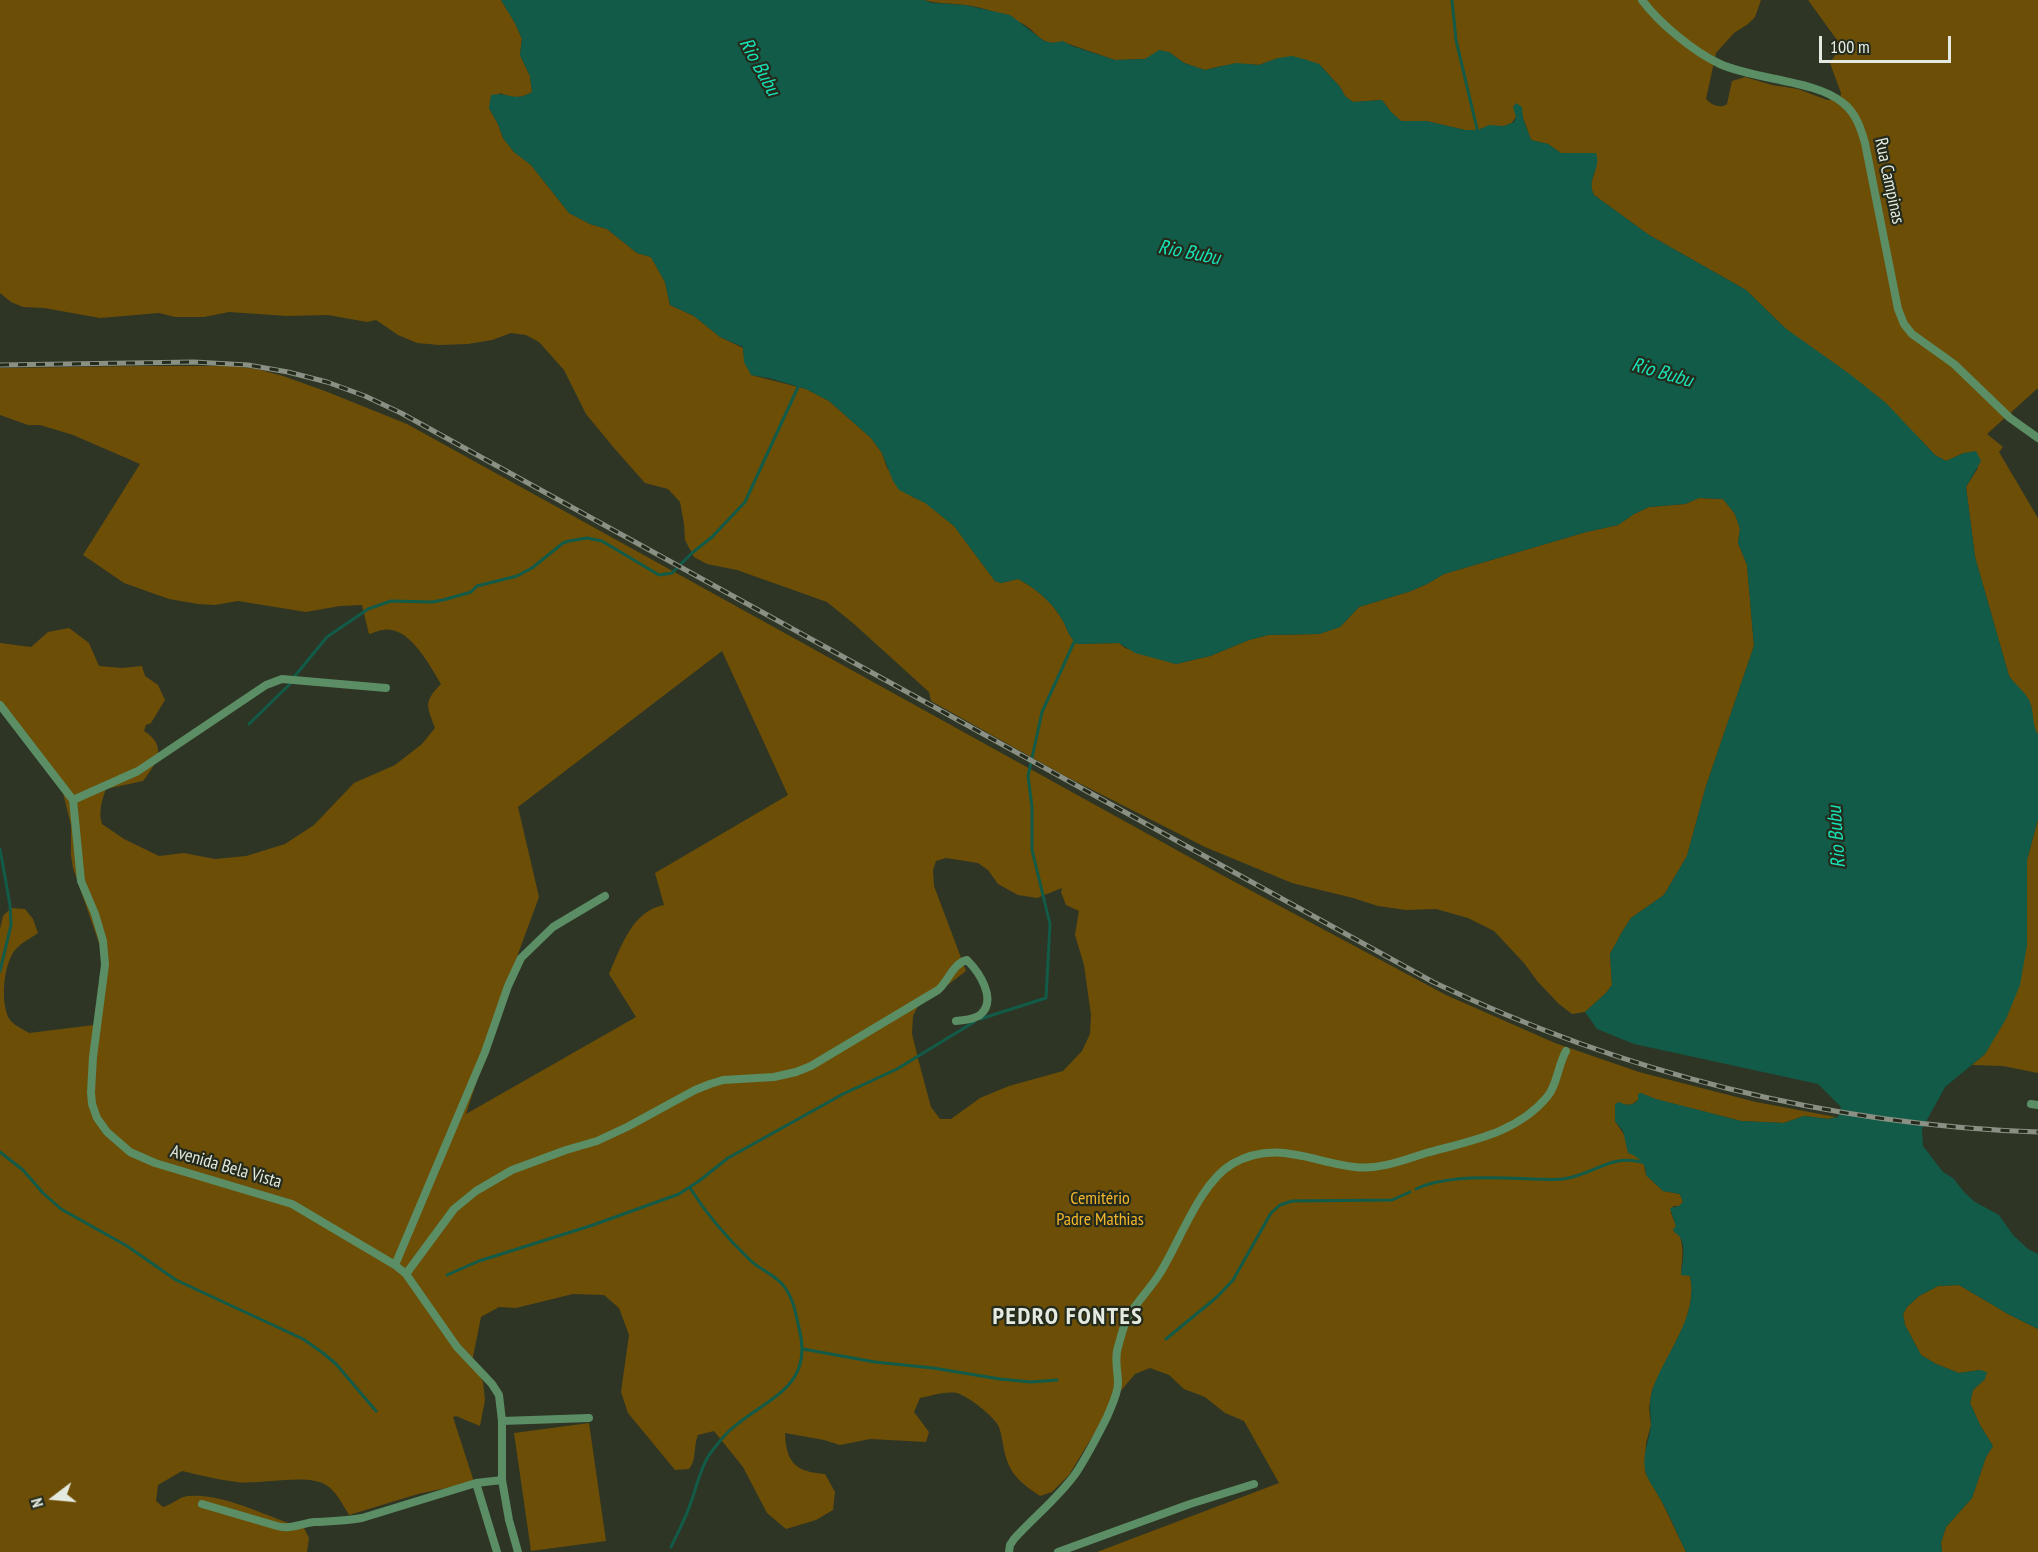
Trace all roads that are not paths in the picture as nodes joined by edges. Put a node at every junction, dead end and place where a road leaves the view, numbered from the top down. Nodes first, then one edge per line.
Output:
1 (1642, 0) edge
2 (2038, 438) edge
3 (387, 688) dead end
4 (0, 705) edge
5 (73, 800) junction
6 (605, 896) dead end
7 (956, 1021) dead end
8 (1566, 1051) dead end
9 (395, 1265) junction
10 (406, 1274) junction
11 (589, 1418) dead end
12 (502, 1421) junction
13 (502, 1480) junction
14 (476, 1483) junction
15 (1254, 1484) dead end
16 (202, 1504) dead end
17 (497, 1552) edge
18 (518, 1552) edge
19 (1009, 1552) edge
20 (1058, 1552) edge

1 - 2 street, Rua Campinas
3 - 5 street
4 - 5 street
5 - 9 street, Avenida Bela Vista
6 - 9 street
7 - 10 street
8 - 19 street
9 - 10 street, Avenida Bela Vista
10 - 12 street, Avenida Bela Vista
11 - 12 street
12 - 13 street, Avenida Bela Vista
13 - 14 street
13 - 18 street, Avenida Bela Vista
14 - 16 street
14 - 17 street
15 - 20 street

